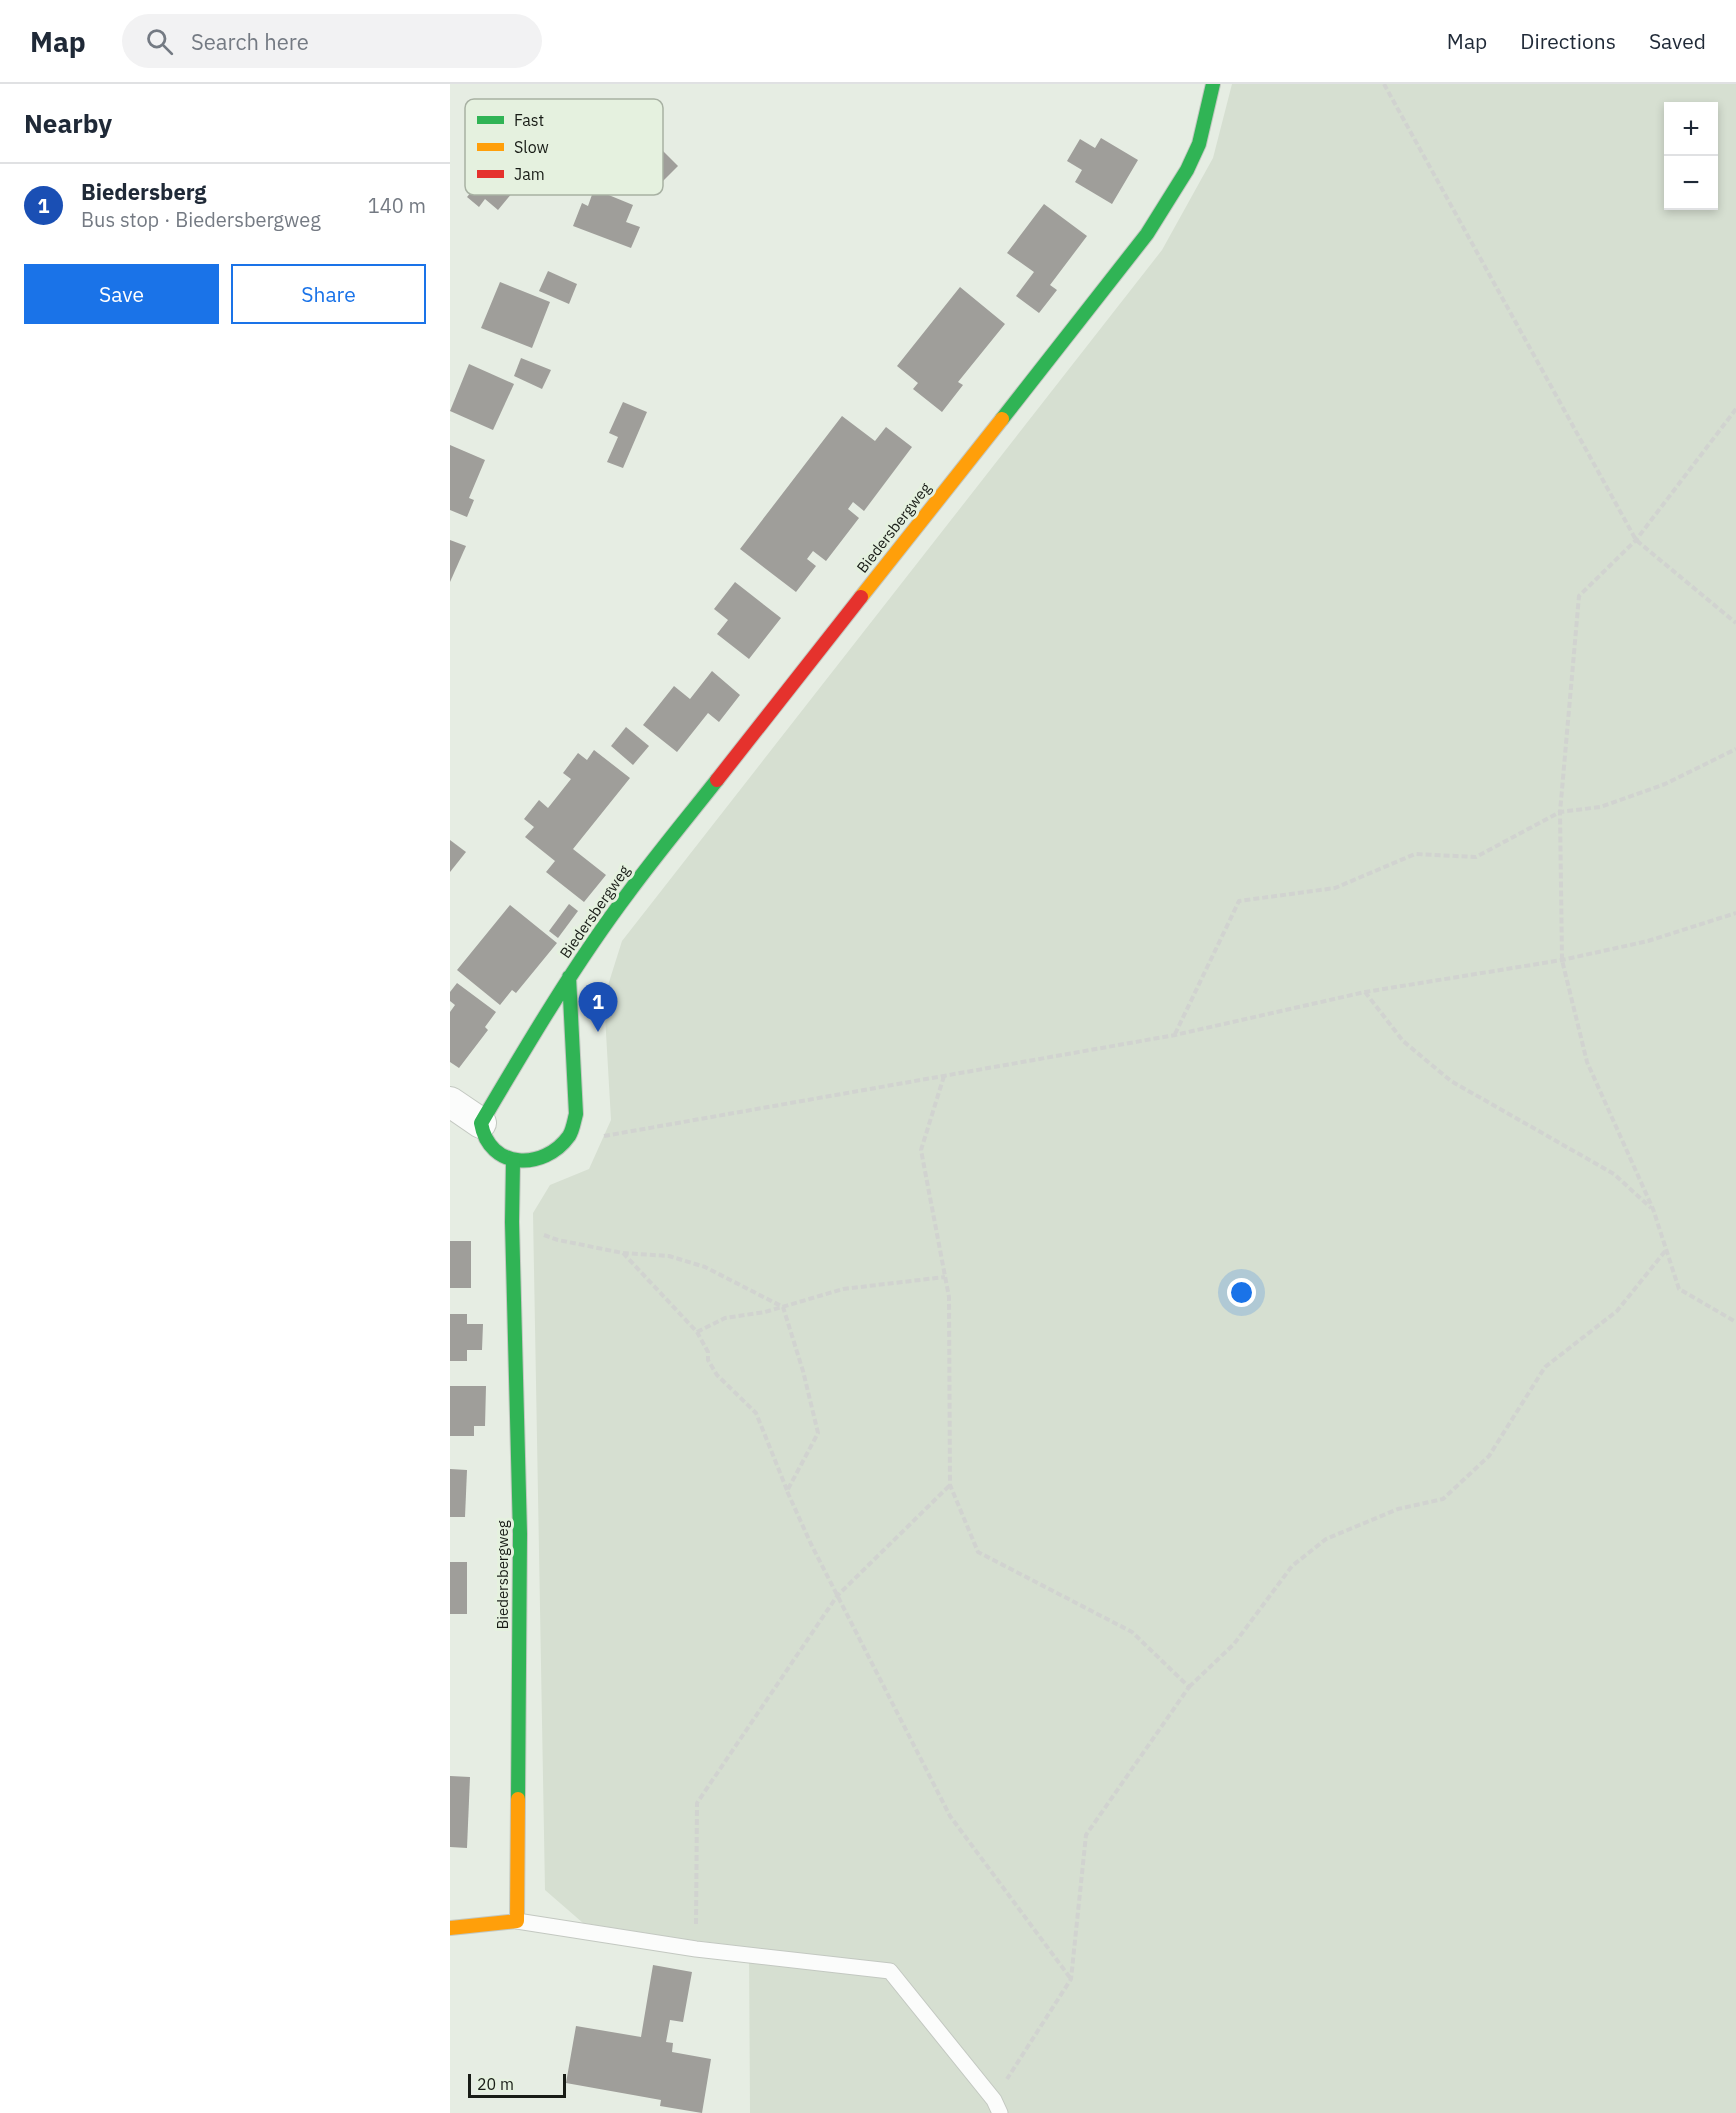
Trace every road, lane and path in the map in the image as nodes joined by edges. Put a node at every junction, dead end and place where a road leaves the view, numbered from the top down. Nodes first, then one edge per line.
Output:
1 (1214, 84) edge
2 (1384, 84) edge
3 (1736, 409) edge
4 (1636, 540) junction
5 (1736, 623) edge
6 (1736, 748) edge
7 (1560, 812) junction
8 (1736, 913) edge
9 (1562, 960) junction
10 (569, 977) junction
11 (1365, 992) junction
12 (1175, 1035) junction
13 (944, 1076) junction
14 (450, 1102) edge
15 (481, 1123) junction
16 (570, 1135) junction
17 (513, 1162) junction
18 (1653, 1209) junction
19 (512, 1222) junction
20 (1666, 1249) junction
21 (623, 1253) junction
22 (945, 1277) junction
23 (783, 1307) junction
24 (1736, 1322) edge
25 (697, 1332) junction
26 (950, 1485) junction
27 (787, 1491) junction
28 (837, 1596) junction
29 (1189, 1687) junction
30 (517, 1922) junction
31 (450, 1928) edge
32 (696, 1949) junction
33 (1071, 1979) junction
34 (997, 2106) edge

1 - 10 street, Biedersbergweg
2 - 4 path
3 - 4 path
4 - 5 path
4 - 7 path
6 - 7 path
7 - 9 path
7 - 12 path
8 - 9 path
9 - 11 path
9 - 18 path
10 - 15 street, Biedersbergweg
10 - 16 street, Biedersbergweg
11 - 12 path
11 - 18 path
12 - 13 path
13 - 16 path
13 - 22 path
14 - 15 street
15 - 17 street
16 - 17 street
17 - 19 street, Biedersbergweg
18 - 20 path
19 - 21 path
19 - 30 street, Biedersbergweg
20 - 24 path
20 - 29 path
21 - 23 path
21 - 25 path
22 - 23 path
22 - 26 path
23 - 25 path
23 - 27 path
25 - 27 path
26 - 28 path
26 - 29 path
27 - 28 path
28 - 32 path
28 - 33 path
29 - 33 path
30 - 31 street
30 - 32 lane
32 - 34 lane
33 - 34 path

